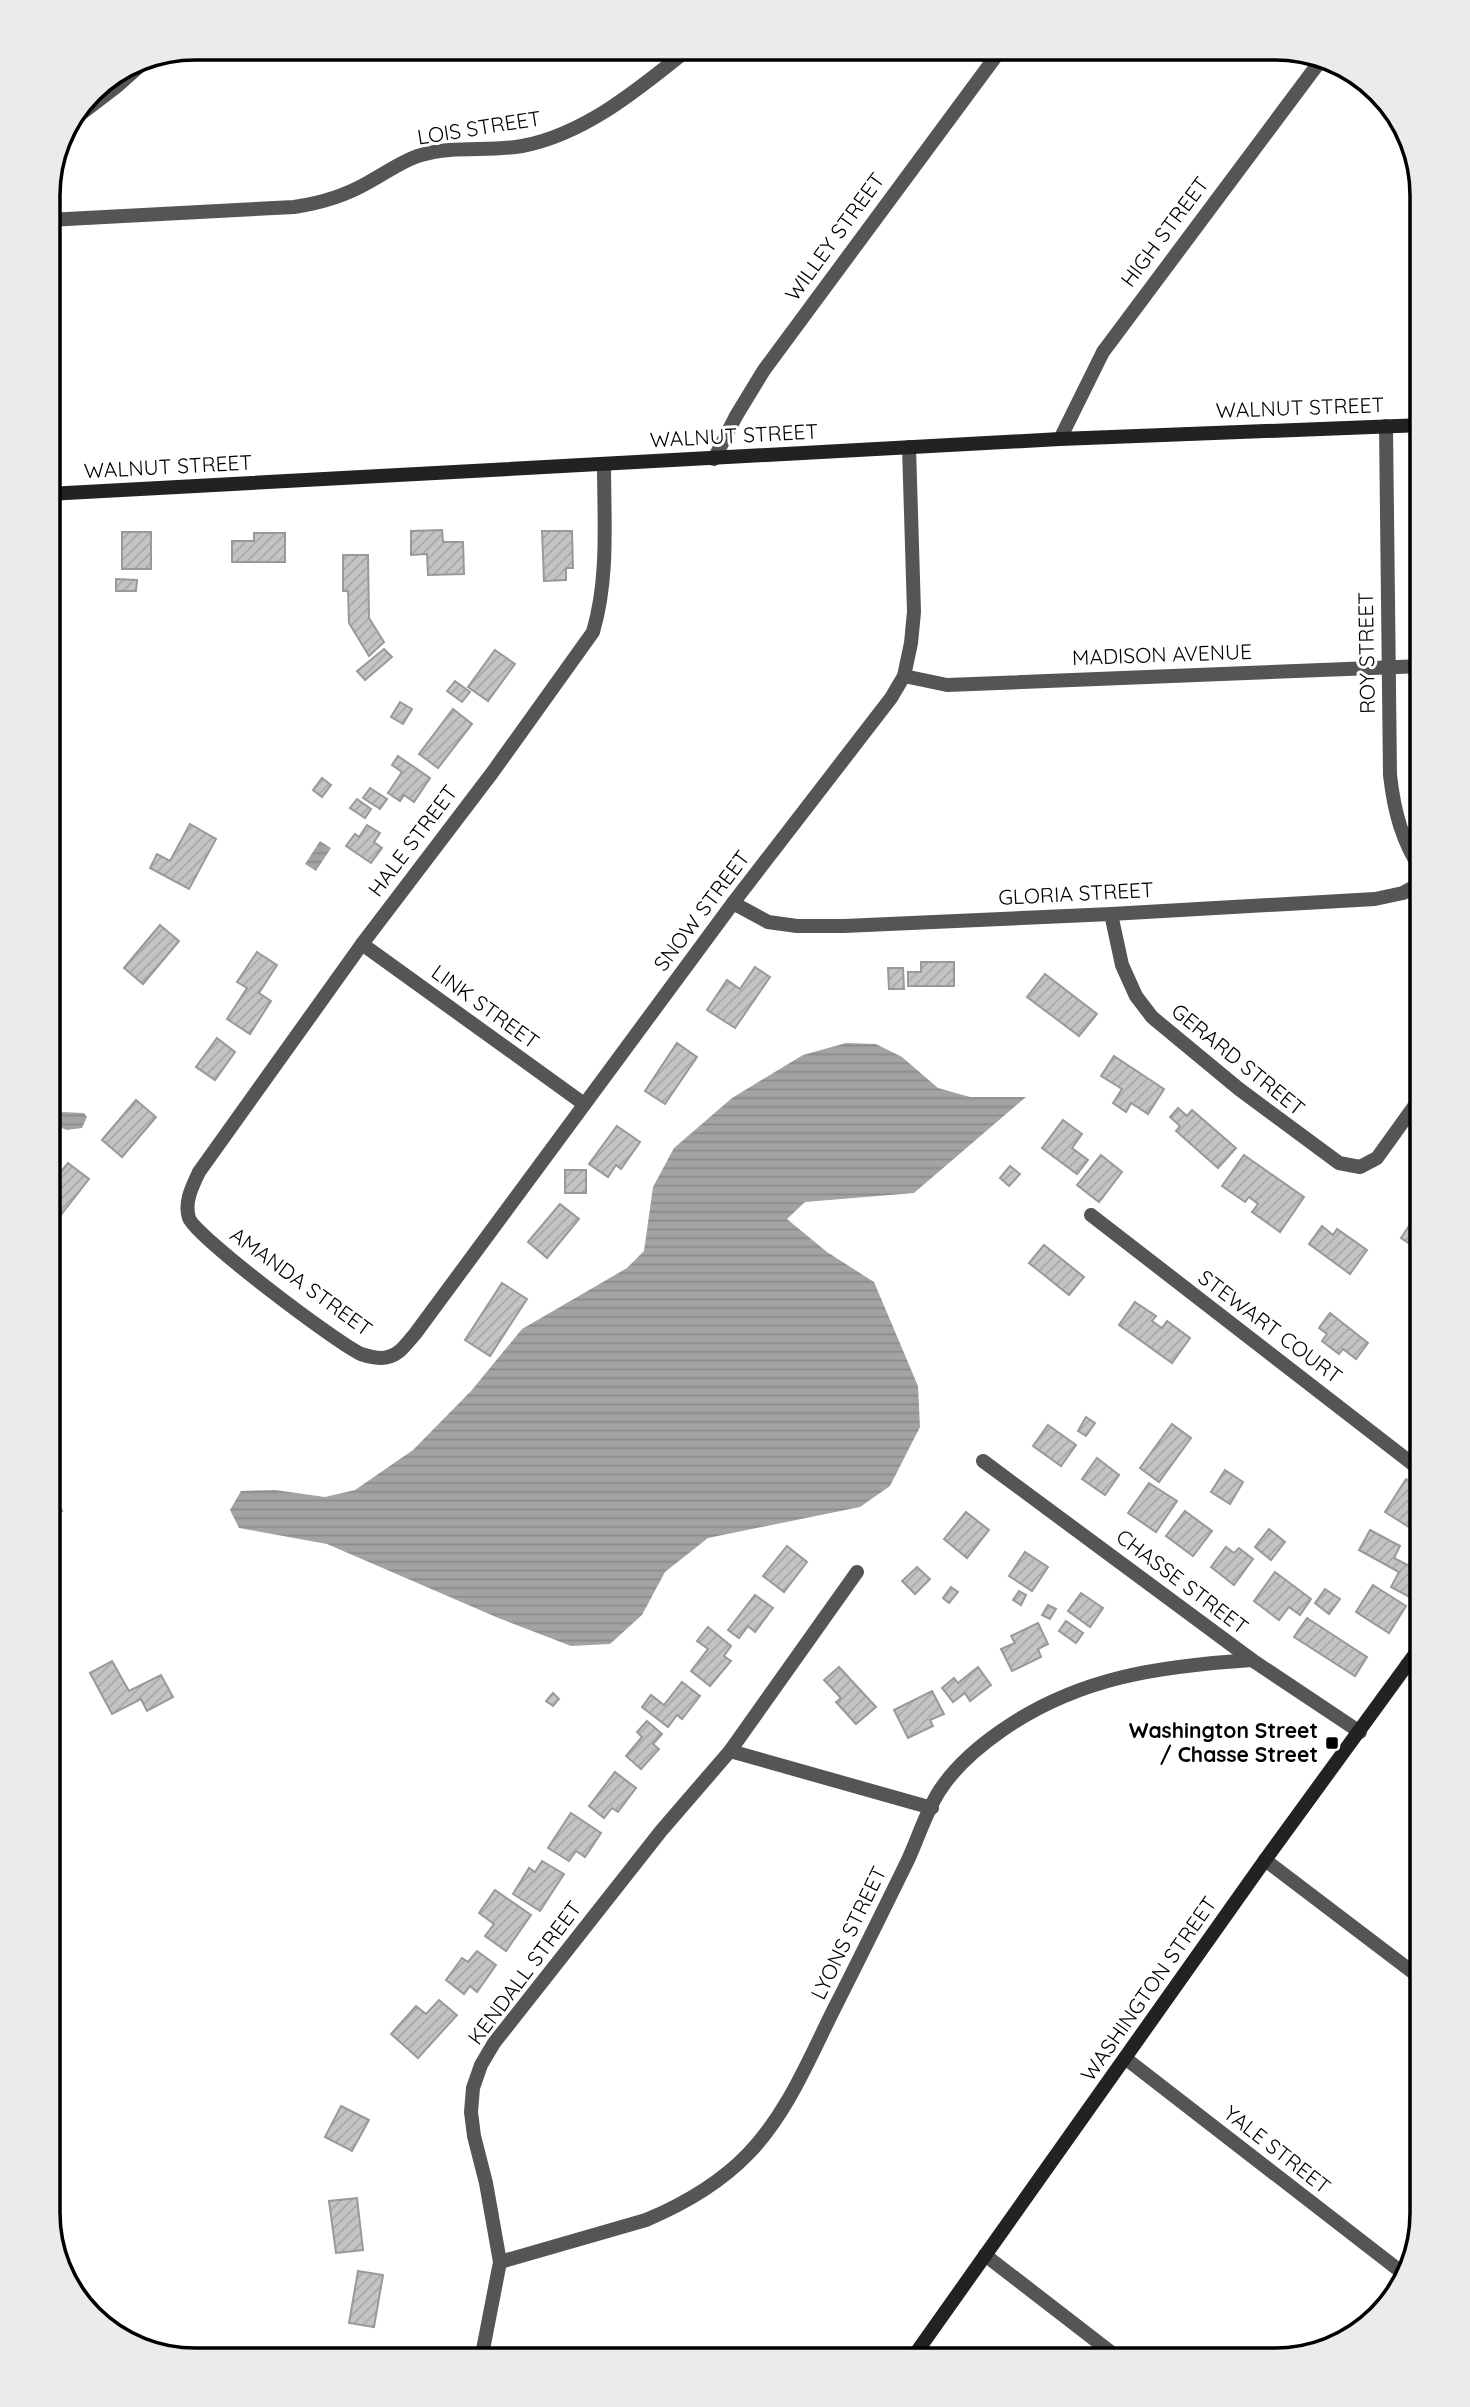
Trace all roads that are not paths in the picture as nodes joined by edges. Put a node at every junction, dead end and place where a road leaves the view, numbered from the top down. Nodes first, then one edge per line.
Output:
1 (675, 60) edge
2 (992, 60) edge
3 (1316, 66) edge
4 (125, 79) edge
5 (99, 100) edge
6 (60, 219) edge
7 (1410, 425) edge
8 (1386, 426) junction
9 (1060, 439) junction
10 (909, 447) junction
11 (714, 458) junction
12 (604, 464) junction
13 (60, 493) edge
14 (1410, 666) edge
15 (1387, 667) junction
16 (904, 676) junction
17 (1410, 849) edge
18 (1410, 889) edge
19 (733, 903) junction
20 (1111, 914) junction
21 (362, 944) junction
22 (584, 1104) junction
23 (1410, 1112) edge
24 (1091, 1215) dead end
25 (190, 1221) joint
26 (397, 1355) joint
27 (983, 1461) dead end
28 (1410, 1462) edge
29 (857, 1572) dead end
30 (1251, 1660) junction
31 (1410, 1662) edge
32 (1408, 1665) joint
33 (1360, 1732) junction
34 (730, 1751) junction
35 (932, 1808) junction
36 (1265, 1860) junction
37 (1410, 1970) edge
38 (1125, 2058) junction
39 (985, 2255) junction
40 (500, 2262) junction
41 (1398, 2269) edge
42 (483, 2347) edge
43 (920, 2348) edge
44 (1105, 2348) edge

1 - 6 street, LOIS STREET
2 - 11 street, WILLEY STREET
3 - 9 street, HIGH STREET
4 - 5 street
7 - 8 main road, WALNUT STREET
8 - 9 main road, WALNUT STREET
8 - 15 street, ROY STREET
9 - 10 main road, WALNUT STREET
10 - 11 main road, WALNUT STREET
10 - 16 street, SNOW STREET
11 - 12 main road, WALNUT STREET
12 - 13 main road, WALNUT STREET
12 - 21 street, HALE STREET
14 - 15 street, MADISON AVENUE
15 - 16 street, MADISON AVENUE
15 - 17 street, ROY STREET
16 - 19 street, SNOW STREET
18 - 20 street, GLORIA STREET
19 - 20 street, GLORIA STREET
19 - 22 street, SNOW STREET
20 - 23 street, GERARD STREET
21 - 22 street, LINK STREET
21 - 25 street, HALE STREET
22 - 26 street, SNOW STREET
24 - 28 street, STEWART COURT
25 - 26 street, AMANDA STREET
27 - 30 street, CHASSE STREET
29 - 34 street, KENDALL STREET
30 - 33 street, CHASSE STREET
30 - 35 street, LYONS STREET
31 - 32 main road, WASHINGTON STREET
32 - 33 main road, WASHINGTON STREET
33 - 36 main road, WASHINGTON STREET
34 - 35 street
34 - 40 street, KENDALL STREET
35 - 40 street, LYONS STREET
36 - 37 street
36 - 38 main road, WASHINGTON STREET
38 - 39 main road, WASHINGTON STREET
38 - 41 street, YALE STREET
39 - 43 main road, WASHINGTON STREET
39 - 44 street
40 - 42 street

